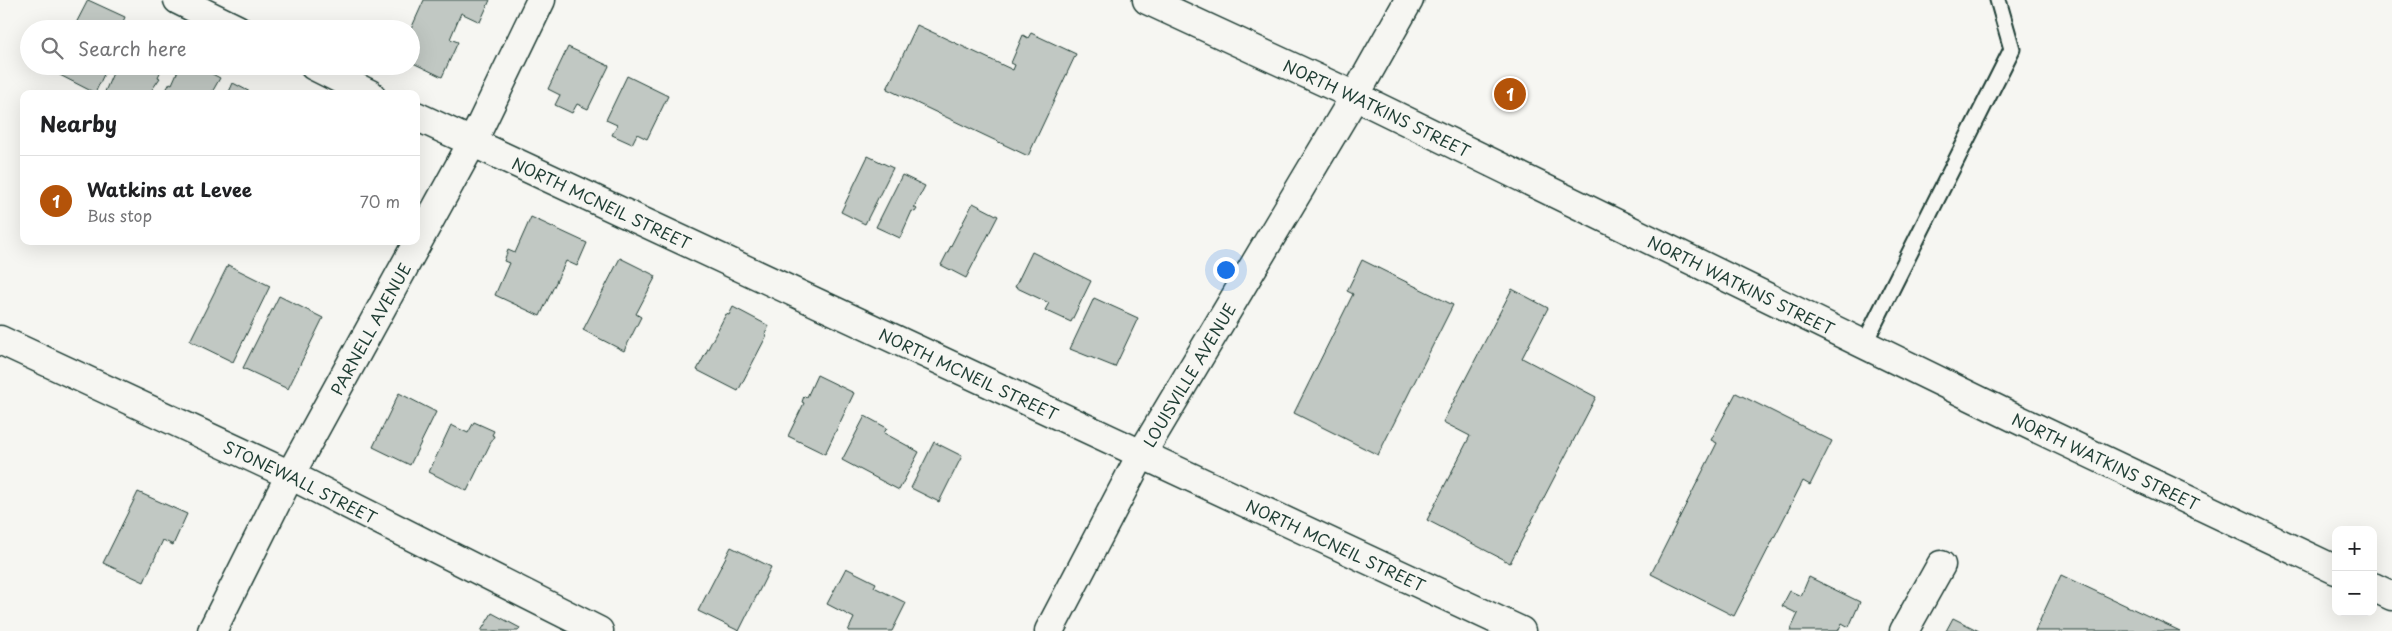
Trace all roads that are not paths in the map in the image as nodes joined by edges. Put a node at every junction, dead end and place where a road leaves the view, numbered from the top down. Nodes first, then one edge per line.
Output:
1 (178, 0) edge
2 (541, 0) edge
3 (1147, 0) edge
4 (1409, 0) edge
5 (1998, 0) edge
6 (219, 20) edge
7 (332, 75) edge
8 (362, 90) edge
9 (1355, 96) junction
10 (420, 118) edge
11 (472, 143) junction
12 (420, 238) edge
13 (416, 245) edge
14 (0, 340) edge
15 (1864, 344) junction
16 (1141, 455) junction
17 (290, 475) junction
18 (1941, 565) dead end
19 (2332, 568) edge
20 (2377, 589) edge
21 (2392, 596) edge
22 (212, 631) edge
23 (599, 631) edge
24 (1049, 631) edge
25 (1521, 631) edge
26 (1904, 631) edge

1 - 6 street
2 - 11 street, PARNELL AVENUE
3 - 9 street, NORTH WATKINS STREET
4 - 9 street, LOUISVILLE AVENUE
5 - 15 lane
7 - 8 street
9 - 15 street, NORTH WATKINS STREET
9 - 16 street, LOUISVILLE AVENUE
10 - 11 street, NORTH MCNEIL STREET
11 - 12 street, PARNELL AVENUE
11 - 16 street, NORTH MCNEIL STREET
13 - 17 street, PARNELL AVENUE
14 - 17 street, STONEWALL STREET
15 - 19 street, NORTH WATKINS STREET
16 - 24 street, LOUISVILLE AVENUE
16 - 25 street, NORTH MCNEIL STREET
17 - 22 street, PARNELL AVENUE
17 - 23 street, STONEWALL STREET
18 - 26 street
20 - 21 street

